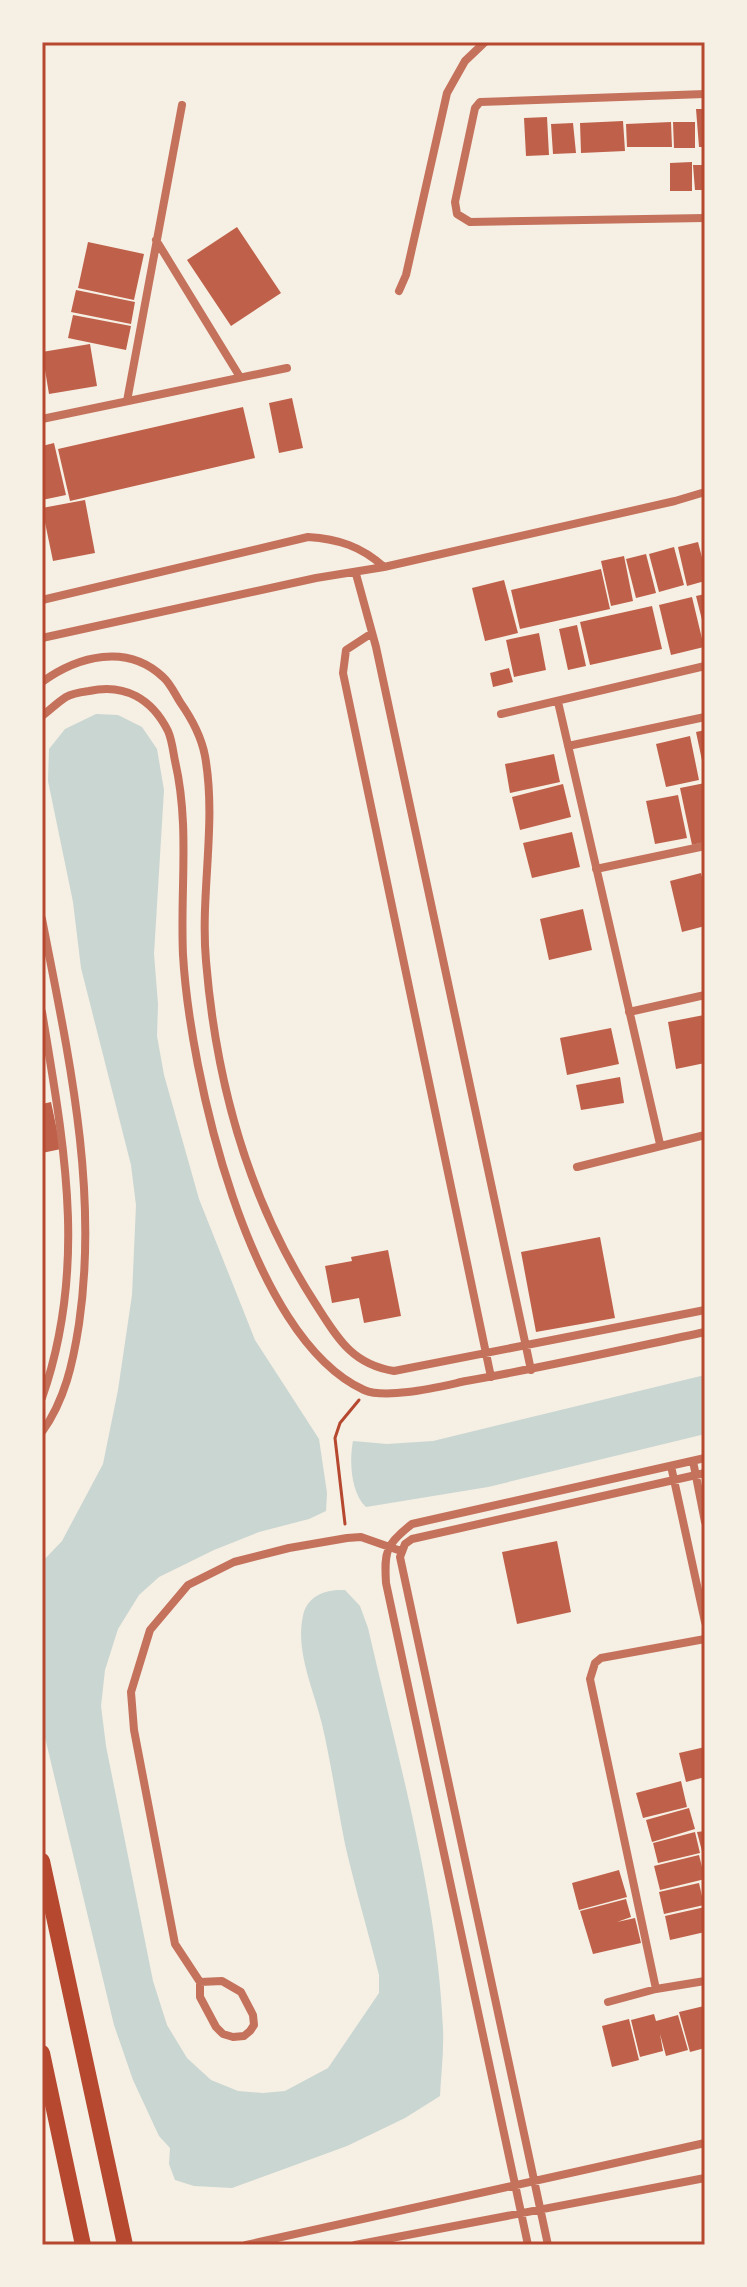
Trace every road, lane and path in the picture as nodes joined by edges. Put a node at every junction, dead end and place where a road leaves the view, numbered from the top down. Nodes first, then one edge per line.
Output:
1 (485, 42) edge
2 (705, 94) edge
3 (182, 105) dead end
4 (705, 218) edge
5 (156, 240) junction
6 (399, 291) dead end
7 (287, 368) dead end
8 (240, 377) junction
9 (127, 401) junction
10 (42, 419) edge
11 (705, 492) edge
12 (384, 567) junction
13 (356, 574) junction
14 (42, 600) edge
15 (372, 633) junction
16 (42, 638) edge
17 (705, 666) edge
18 (42, 682) edge
19 (558, 702) junction
20 (501, 714) dead end
21 (42, 716) edge
22 (705, 717) edge
23 (568, 746) junction
24 (705, 846) edge
25 (596, 869) junction
26 (42, 919) edge
27 (705, 995) edge
28 (42, 1012) edge
29 (629, 1012) junction
30 (705, 1135) edge
31 (660, 1144) junction
32 (577, 1167) dead end
33 (705, 1310) edge
34 (705, 1332) edge
35 (524, 1344) junction
36 (487, 1352) junction
37 (531, 1370) junction
38 (491, 1377) junction
39 (367, 1391) junction
40 (42, 1398) edge
41 (42, 1432) edge
42 (705, 1458) edge
43 (693, 1461) junction
44 (671, 1466) junction
45 (705, 1473) edge
46 (695, 1476) junction
47 (674, 1481) junction
48 (705, 1522) edge
49 (347, 1538) junction
50 (388, 1547) junction
51 (401, 1551) junction
52 (705, 1622) edge
53 (705, 1639) edge
54 (42, 1861) edge
55 (705, 1981) edge
56 (200, 1982) junction
57 (656, 1989) junction
58 (608, 2002) dead end
59 (42, 2053) edge
60 (705, 2143) edge
61 (705, 2178) edge
62 (534, 2181) junction
63 (514, 2185) junction
64 (540, 2210) junction
65 (521, 2214) junction
66 (83, 2245) edge
67 (125, 2245) edge
68 (246, 2245) edge
69 (355, 2245) edge
70 (528, 2245) edge
71 (548, 2245) edge

1 - 6 street
2 - 4 street
3 - 5 street
5 - 8 street
5 - 9 street
7 - 8 street
8 - 9 street
9 - 10 street
11 - 12 street
12 - 13 street
12 - 14 street
13 - 15 street
13 - 16 street
15 - 35 street
15 - 36 street
17 - 19 street
18 - 36 street
19 - 20 street
19 - 23 street
21 - 39 street
22 - 23 street
23 - 25 street
24 - 25 street
25 - 29 street
26 - 41 street
27 - 29 street
28 - 40 street
29 - 31 street
30 - 31 street
31 - 32 street
33 - 35 street
34 - 37 street
35 - 36 street
35 - 37 street
36 - 38 street
37 - 38 street
38 - 39 street
39 - 49 path
42 - 43 street
43 - 44 street
43 - 46 street
44 - 47 street
44 - 50 street
45 - 46 street
46 - 47 street
46 - 48 street
47 - 51 street
47 - 52 street
49 - 50 street
49 - 56 street
50 - 51 street
50 - 63 street
51 - 62 street
53 - 57 street
54 - 67 main road
55 - 57 street
56 - 56 street
57 - 58 street
59 - 66 main road
60 - 62 street
61 - 64 street
62 - 63 street
62 - 64 street
63 - 65 street
63 - 68 street
64 - 65 street
64 - 71 street
65 - 69 street
65 - 70 street

